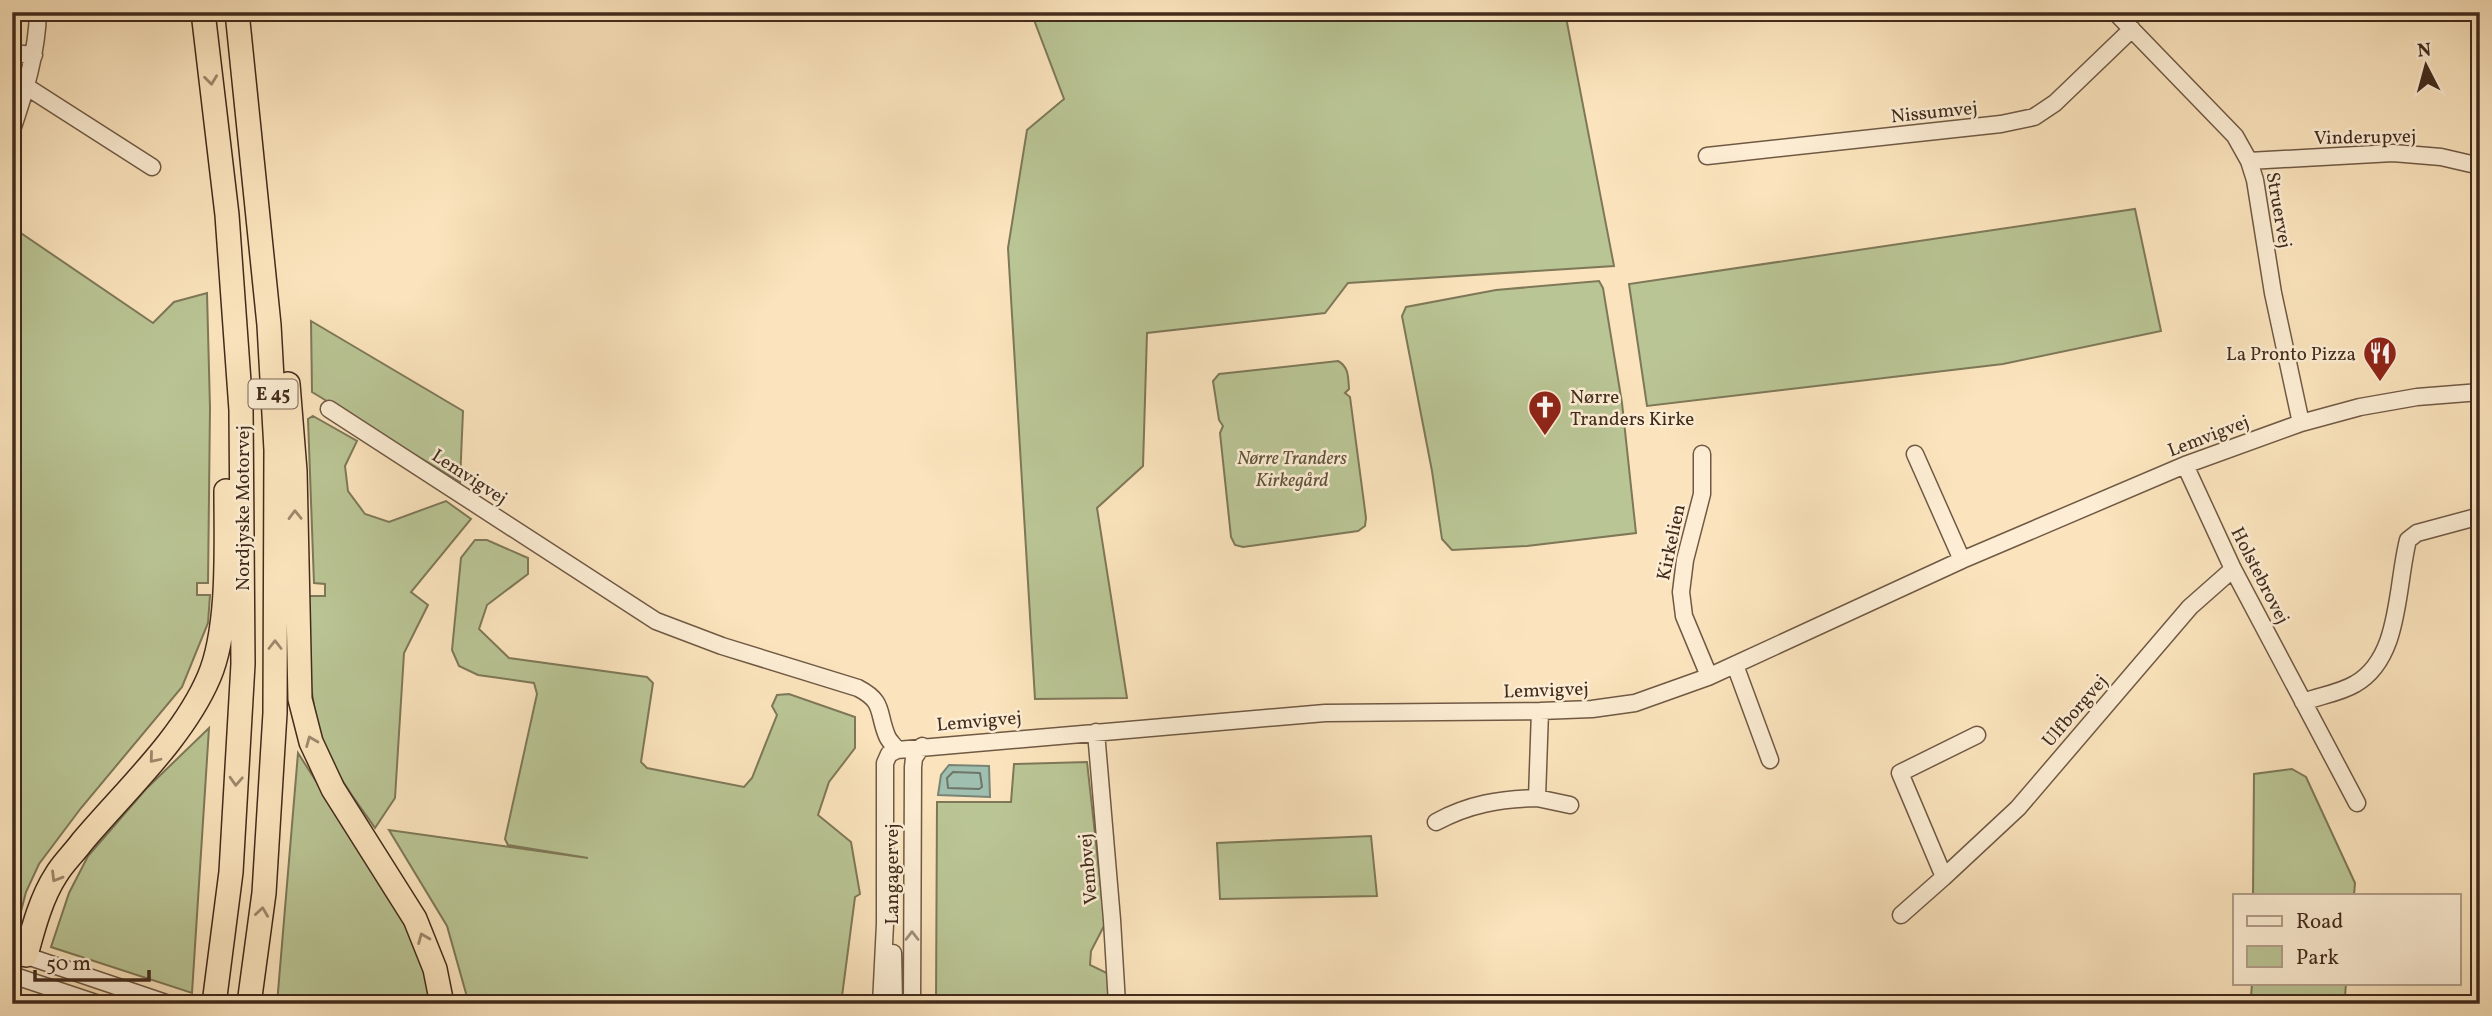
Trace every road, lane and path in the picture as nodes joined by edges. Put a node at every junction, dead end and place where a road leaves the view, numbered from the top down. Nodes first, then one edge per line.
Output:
1 (38, 12) edge
2 (203, 12) edge
3 (237, 12) edge
4 (2115, 12) edge
5 (2132, 29) junction
6 (12, 53) edge
7 (34, 55) junction
8 (245, 77) junction
9 (27, 87) junction
10 (12, 130) edge
11 (1707, 156) dead end
12 (2249, 161) junction
13 (2480, 166) edge
14 (152, 167) dead end
15 (227, 215) junction
16 (2480, 392) edge
17 (329, 409) dead end
18 (2301, 423) junction
19 (1702, 454) dead end
20 (1915, 454) dead end
21 (2185, 466) junction
22 (2480, 516) edge
23 (1962, 560) junction
24 (2234, 569) junction
25 (1735, 665) junction
26 (1709, 676) junction
27 (2303, 702) junction
28 (1540, 711) junction
29 (1096, 732) junction
30 (1977, 735) dead end
31 (922, 746) junction
32 (897, 750) junction
33 (1770, 760) dead end
34 (1537, 798) junction
35 (2357, 803) dead end
36 (1570, 805) dead end
37 (1436, 822) dead end
38 (1944, 877) junction
39 (1901, 915) dead end
40 (885, 923) junction
41 (18, 965) edge
42 (163, 1002) edge
43 (99, 1004) edge
44 (214, 1004) edge
45 (249, 1004) edge
46 (442, 1004) edge
47 (881, 1004) edge
48 (894, 1004) edge
49 (912, 1004) edge
50 (1117, 1004) edge

1 - 7 street
2 -> 15 highway, Nordjyske Motorvej / E 45
3 - 8 highway, Nordjyske Motorvej / E 45
4 - 5 street, Struervej
5 - 11 street, Nissumvej
5 - 12 street, Struervej
6 - 7 street
7 - 9 street
45 -> 8 highway, Nordjyske Motorvej / E 45
46 -> 8 highway
9 - 10 street
9 - 14 street
12 - 13 street, Vinderupvej
12 - 18 street, Struervej
15 -> 41 highway
15 -> 44 highway, Nordjyske Motorvej / E 45
16 - 18 street, Lemvigvej
17 - 32 street, Lemvigvej
18 - 21 street, Lemvigvej
19 - 26 street, Kirkelien
20 - 23 street
21 - 23 street, Lemvigvej
21 - 24 street, Holstebrovej
22 - 27 street
23 - 25 street, Lemvigvej
24 - 27 street, Holstebrovej
24 - 38 street, Ulfborgvej
25 - 26 street, Lemvigvej
25 - 33 street
26 - 28 street, Lemvigvej
27 - 35 street, Holstebrovej
28 - 29 street, Lemvigvej
28 - 34 street
29 - 31 street, Lemvigvej
29 - 50 street, Vembvej
30 - 38 street
31 - 32 street, Lemvigvej
49 -> 31 street, Langagervej
32 - 40 street, Langagervej
34 - 36 street
34 - 37 street
38 - 39 street, Ulfborgvej
40 - 47 street, Langagervej
40 - 48 street, Langagervej
41 - 42 street
41 - 43 street

